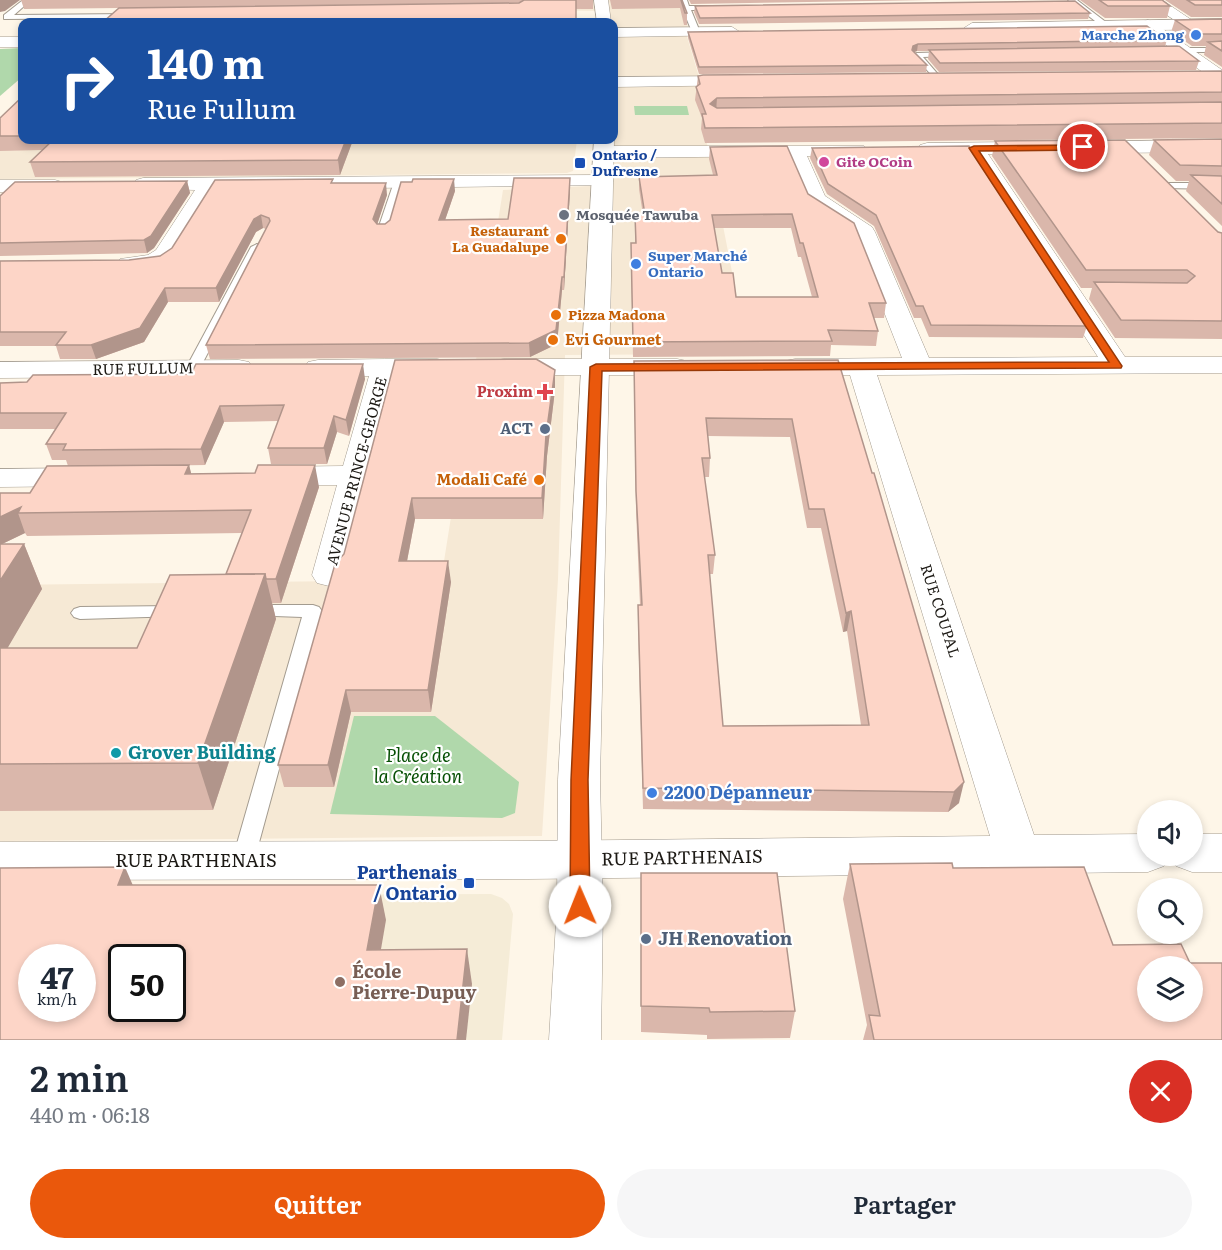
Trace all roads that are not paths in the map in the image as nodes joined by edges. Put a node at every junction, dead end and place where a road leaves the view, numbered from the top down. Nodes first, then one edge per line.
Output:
1 (27, 0) edge
2 (601, 0) edge
3 (1152, 0) edge
4 (1071, 2) edge
5 (685, 4) edge
6 (722, 8) edge
7 (138, 16) edge
8 (603, 18) edge
9 (1222, 24) edge
10 (1191, 25) junction
11 (1107, 26) junction
12 (1148, 26) junction
13 (954, 28) edge
14 (743, 31) edge
15 (696, 32) junction
16 (618, 33) edge
17 (0, 42) edge
18 (18, 42) edge
19 (1178, 50) junction
20 (1222, 50) edge
21 (965, 54) edge
22 (1190, 77) edge
23 (1222, 77) edge
24 (944, 79) joint
25 (916, 80) edge
26 (757, 81) edge
27 (618, 82) edge
28 (604, 146) edge
29 (1222, 146) edge
30 (1127, 147) junction
31 (974, 148) junction
32 (878, 149) edge
33 (914, 149) edge
34 (794, 150) junction
35 (603, 181) junction
36 (399, 182) junction
37 (209, 184) junction
38 (70, 185) edge
39 (128, 185) edge
40 (0, 186) edge
41 (1166, 186) junction
42 (1222, 186) edge
43 (1190, 210) edge
44 (383, 232) edge
45 (264, 233) edge
46 (111, 264) edge
47 (1222, 365) edge
48 (1117, 366) junction
49 (385, 367) junction
50 (596, 367) junction
51 (707, 367) edge
52 (767, 367) edge
53 (861, 367) junction
54 (919, 367) junction
55 (193, 368) junction
56 (261, 368) edge
57 (294, 368) edge
58 (0, 370) edge
59 (244, 476) edge
60 (356, 476) junction
61 (116, 477) edge
62 (0, 478) edge
63 (329, 575) edge
64 (196, 612) edge
65 (231, 612) edge
66 (80, 613) dead end
67 (1137, 853) edge
68 (1203, 853) edge
69 (1222, 853) edge
70 (1018, 854) junction
71 (580, 860) junction
72 (0, 861) edge
73 (243, 861) junction
74 (575, 1040) edge

1 - 7 lane
2 - 8 street
3 - 10 street
4 - 11 lane
5 - 6 lane
5 - 15 lane
9 - 10 street
10 - 12 street
11 - 12 street
11 - 13 street
12 - 19 street
14 - 15 street
15 - 16 street
17 - 18 street
19 - 20 lane
19 - 23 street
21 - 24 lane
22 - 23 street
24 - 25 street
26 - 27 street
28 - 34 street
28 - 35 street
29 - 30 street
30 - 31 street
30 - 41 street
31 - 33 street
31 - 48 street
32 - 34 street
34 - 54 street
35 - 36 street
35 - 50 street
36 - 37 street
36 - 44 lane
37 - 39 street
37 - 46 street
38 - 40 street
41 - 42 lane
41 - 43 street
45 - 55 lane
47 - 48 street
48 - 54 street
49 - 50 street
49 - 57 street
49 - 60 street, AVENUE PRINCE-GEORGE
50 - 51 street
50 - 71 street
52 - 53 street
53 - 54 street
53 - 70 street, RUE COUPAL
55 - 56 street, RUE FULLUM
55 - 58 street, RUE FULLUM
59 - 60 street
60 - 63 street, AVENUE PRINCE-GEORGE
61 - 62 street
64 - 66 lane
65 - 73 lane
67 - 70 street, RUE PARTHENAIS
68 - 69 street
70 - 71 street, RUE PARTHENAIS
71 - 73 street, RUE PARTHENAIS
71 - 74 street
72 - 73 street, RUE PARTHENAIS

